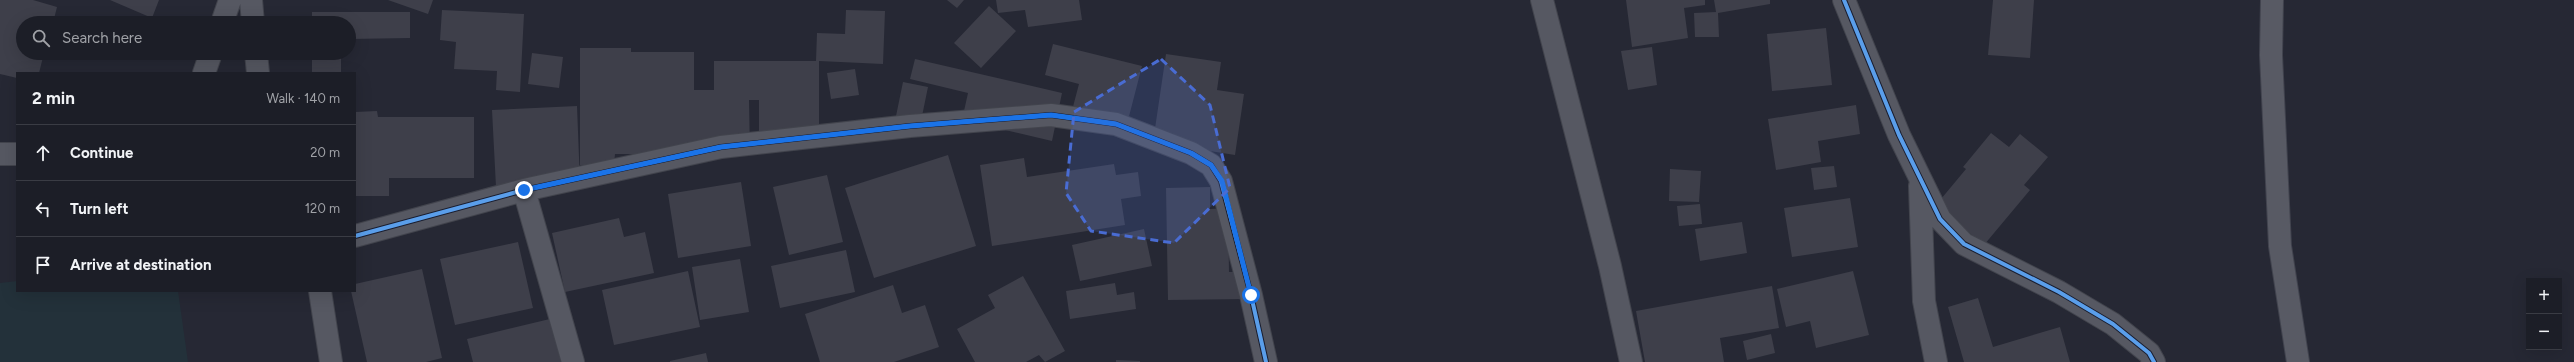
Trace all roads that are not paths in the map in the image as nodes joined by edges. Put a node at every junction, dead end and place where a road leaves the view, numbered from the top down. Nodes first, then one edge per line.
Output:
1 (230, 0) edge
2 (251, 0) edge
3 (1542, 0) edge
4 (1844, 0) edge
5 (2272, 0) edge
6 (224, 16) edge
7 (252, 16) edge
8 (209, 60) edge
9 (257, 60) edge
10 (204, 72) edge
11 (258, 72) edge
12 (0, 154) edge
13 (16, 154) edge
14 (1920, 177) junction
15 (524, 190) junction
16 (356, 236) edge
17 (320, 292) edge
18 (330, 362) edge
19 (572, 362) edge
20 (1266, 362) edge
21 (1631, 362) edge
22 (1936, 362) edge
23 (2154, 362) edge
24 (2298, 362) edge

1 - 6 street
2 - 7 street
3 - 21 street
4 - 14 street
5 - 24 main road
8 - 10 street
9 - 11 street
12 - 13 street
14 - 22 street
14 - 23 street
15 - 16 street
15 - 19 street
15 - 20 street
17 - 18 street

